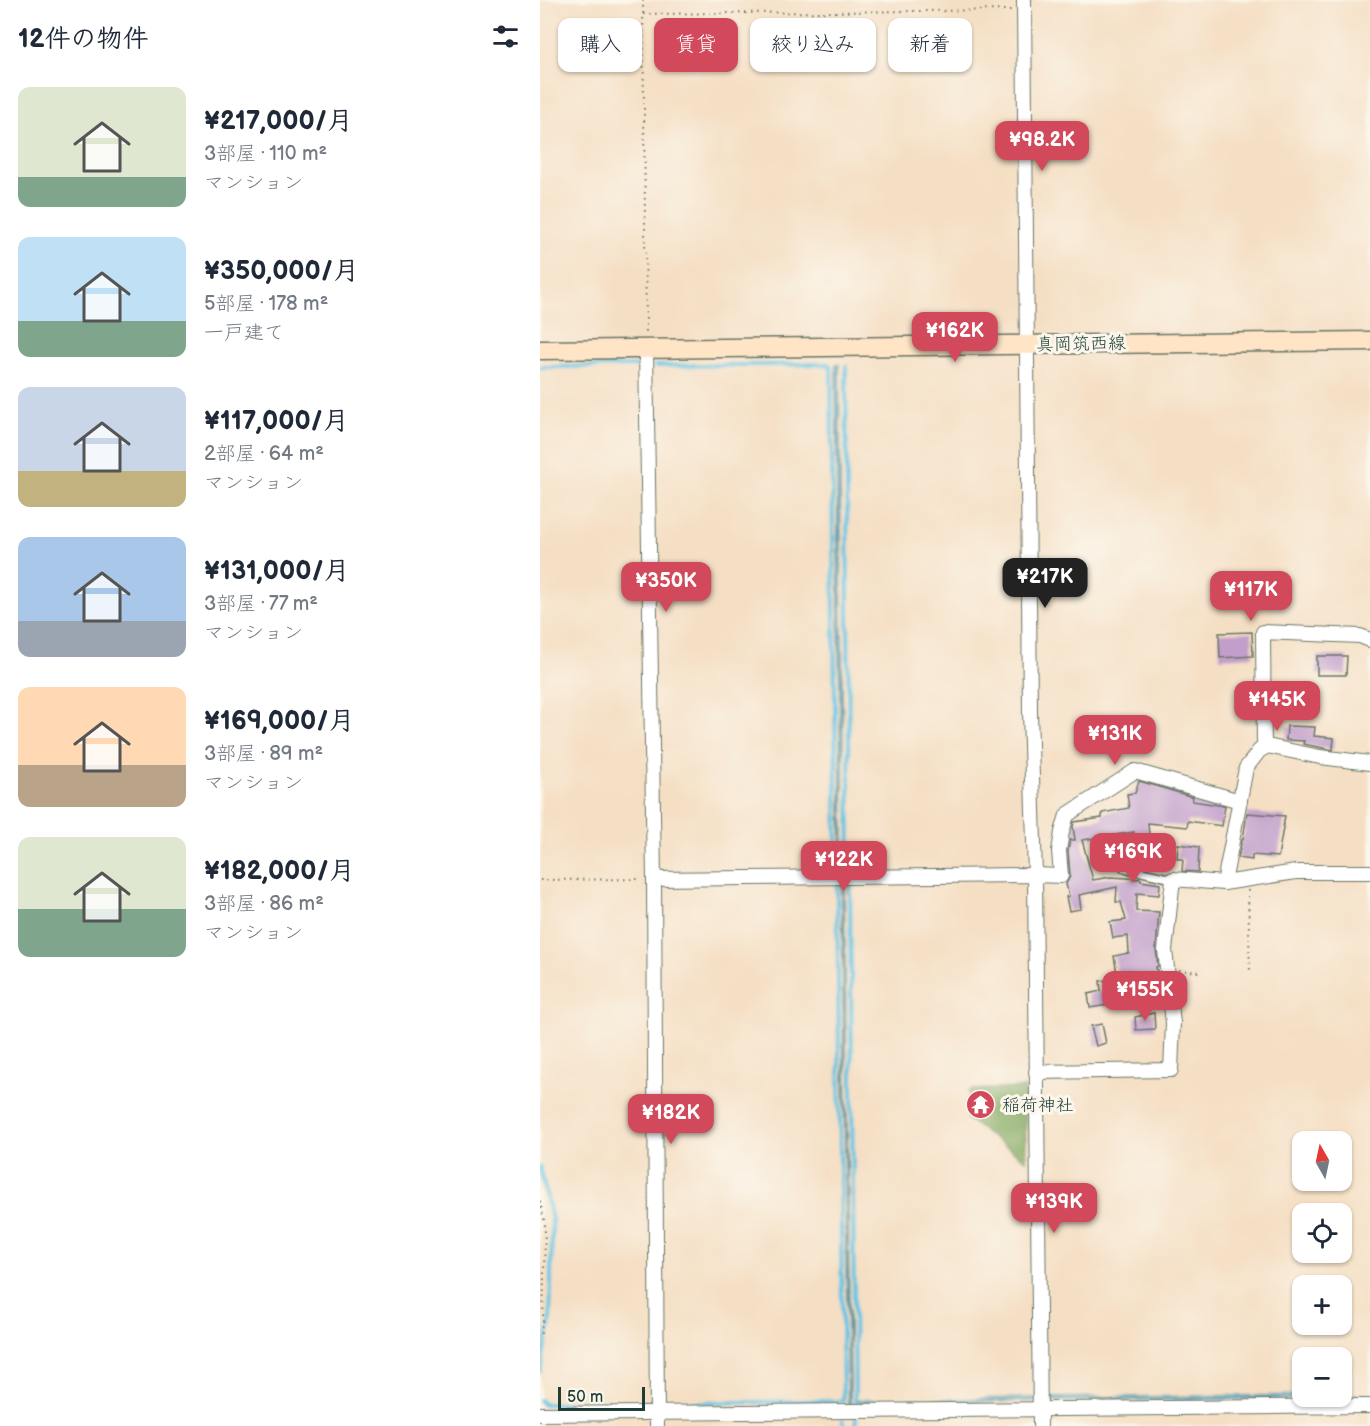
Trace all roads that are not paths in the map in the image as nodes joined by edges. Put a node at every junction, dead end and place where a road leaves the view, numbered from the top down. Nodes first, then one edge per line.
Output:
1 (1024, 5) edge
2 (1370, 341) edge
3 (1028, 344) junction
4 (646, 348) junction
5 (540, 350) edge
6 (1370, 640) edge
7 (1264, 748) junction
8 (1370, 763) edge
9 (1240, 801) junction
10 (1124, 868) dead end
11 (1370, 872) edge
12 (1035, 875) junction
13 (654, 879) junction
14 (1173, 879) junction
15 (1224, 883) junction
16 (1036, 1072) junction
17 (1040, 1402) junction
18 (1370, 1406) edge
19 (540, 1414) edge
20 (657, 1419) edge
21 (1040, 1426) edge

1 - 3 street
2 - 3 main road, 真岡筑西線
3 - 4 main road, 真岡筑西線
3 - 12 street
4 - 5 main road, 真岡筑西線
4 - 13 street
6 - 7 street
7 - 8 street
7 - 9 street
9 - 12 street
9 - 15 street
10 - 14 lane
11 - 15 street
12 - 13 street
12 - 16 street
13 - 20 street
14 - 15 street
14 - 16 street
16 - 17 street
17 - 18 street
17 - 20 street
17 - 21 street
19 - 20 street

